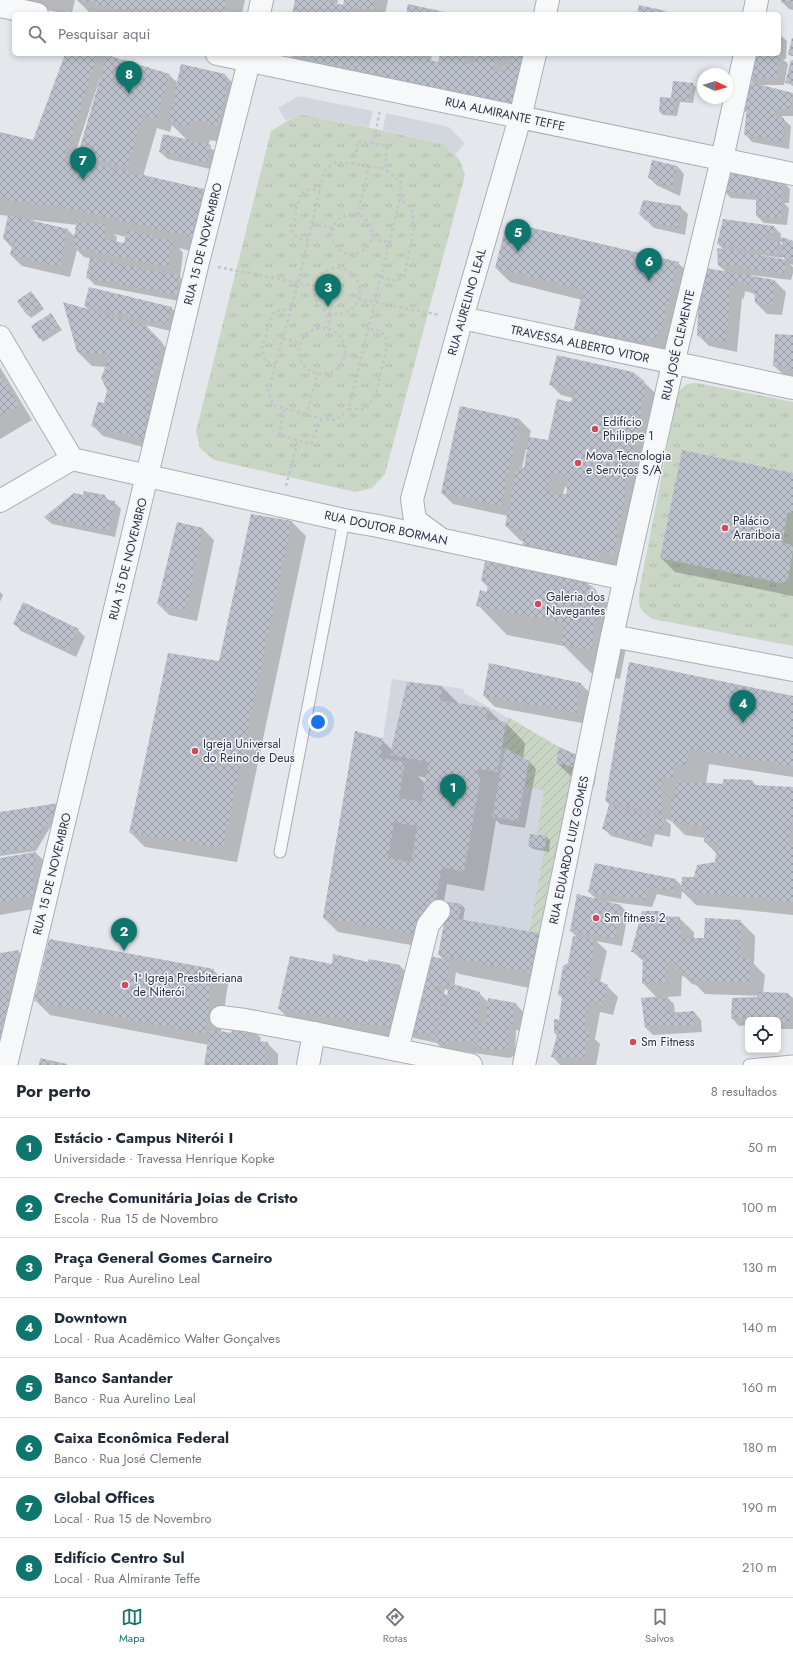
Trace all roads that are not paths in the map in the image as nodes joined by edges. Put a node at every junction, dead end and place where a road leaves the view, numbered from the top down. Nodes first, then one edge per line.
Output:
1 (262, 0) edge
2 (548, 0) edge
3 (757, 0) edge
4 (0, 6) edge
5 (28, 12) edge
6 (259, 12) edge
7 (545, 12) edge
8 (754, 12) edge
9 (234, 56) edge
10 (535, 56) edge
11 (745, 56) edge
12 (250, 58) edge
13 (520, 118) junction
14 (722, 159) junction
15 (793, 174) edge
16 (462, 318) junction
17 (0, 337) edge
18 (673, 364) junction
19 (793, 388) edge
20 (72, 459) junction
21 (148, 477) junction
22 (0, 500) edge
23 (344, 520) junction
24 (441, 539) junction
25 (625, 579) junction
26 (612, 636) junction
27 (793, 670) edge
28 (280, 852) dead end
29 (439, 911) dead end
30 (221, 1018) dead end
31 (314, 1033) junction
32 (397, 1050) junction
33 (793, 1061) edge
34 (6, 1065) edge
35 (308, 1065) edge
36 (471, 1065) edge
37 (524, 1065) edge
38 (748, 1065) edge

1 - 6 street
2 - 7 street
3 - 8 street
4 - 5 street
9 - 12 street, RUA ALMIRANTE TEFFE
10 - 13 street, RUA AURELINO LEAL
11 - 14 street, RUA JOSÉ CLEMENTE
12 - 13 street, RUA ALMIRANTE TEFFE
12 - 21 street, RUA 15 DE NOVEMBRO
13 - 14 street, RUA ALMIRANTE TEFFE
13 - 16 street, RUA AURELINO LEAL
14 - 15 street, RUA ALMIRANTE TEFFE
14 - 18 street, RUA JOSÉ CLEMENTE
16 - 18 street, TRAVESSA ALBERTO VITOR
16 - 24 street, RUA AURELINO LEAL
17 - 20 street
18 - 19 street, TRAVESSA ALBERTO VITOR
18 - 25 street, RUA JOSÉ CLEMENTE
20 - 21 street, RUA DOUTOR BORMAN
20 - 22 street
21 - 23 street, RUA DOUTOR BORMAN
21 - 34 street, RUA 15 DE NOVEMBRO
23 - 24 street, RUA DOUTOR BORMAN
23 - 28 lane
24 - 25 street, RUA DOUTOR BORMAN
25 - 26 street, RUA JOSÉ CLEMENTE
26 - 27 street
26 - 37 street, RUA EDUARDO LUIZ GOMES
29 - 32 street
30 - 31 street
31 - 32 street
31 - 35 street
32 - 36 street
33 - 38 lane

